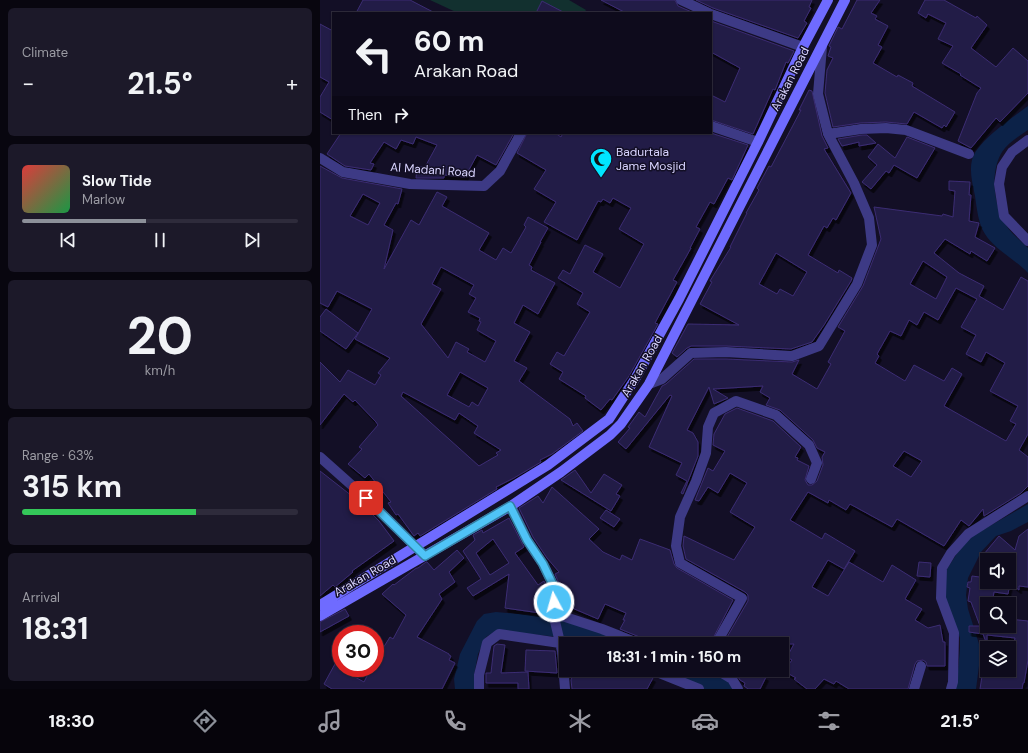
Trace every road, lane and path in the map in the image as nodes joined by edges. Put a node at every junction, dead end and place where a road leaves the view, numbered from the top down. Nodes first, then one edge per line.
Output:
1 (682, 0) edge
2 (828, 0) edge
3 (845, 0) edge
4 (708, 12) edge
5 (712, 14) edge
6 (823, 42) junction
7 (803, 47) junction
8 (712, 126) edge
9 (520, 134) edge
10 (828, 134) junction
11 (1028, 140) edge
12 (758, 142) junction
13 (969, 154) dead end
14 (320, 158) edge
15 (1028, 241) edge
16 (649, 384) junction
17 (320, 458) edge
18 (811, 479) dead end
19 (1028, 496) edge
20 (510, 506) junction
21 (416, 547) junction
22 (425, 556) junction
23 (320, 605) edge
24 (552, 613) junction
25 (320, 616) edge
26 (622, 637) edge
27 (720, 637) edge
28 (559, 641) joint
29 (921, 666) dead end
30 (564, 677) edge
31 (669, 677) edge
32 (729, 677) edge
33 (479, 689) edge
34 (565, 689) edge
35 (699, 689) edge
36 (738, 689) edge
37 (914, 689) edge
38 (951, 689) edge

1 - 4 street
2 - 7 main road, Arakan Road
3 - 6 main road, Arakan Road
5 - 7 street
6 - 10 street
6 - 16 main road, Arakan Road
7 - 12 main road, Arakan Road
8 - 12 street
9 - 14 street, Al Madani Road
10 - 13 street
10 - 16 street
11 - 15 street
12 - 21 main road, Arakan Road
16 - 20 main road, Arakan Road
17 - 21 street
18 - 27 street
19 - 38 street
20 - 22 main road, Arakan Road
20 - 24 street
21 - 22 street
21 - 23 main road, Arakan Road
22 - 25 main road, Arakan Road
24 - 26 street
24 - 28 street
28 - 33 street
29 - 37 street
30 - 34 street
31 - 35 street
32 - 36 street

